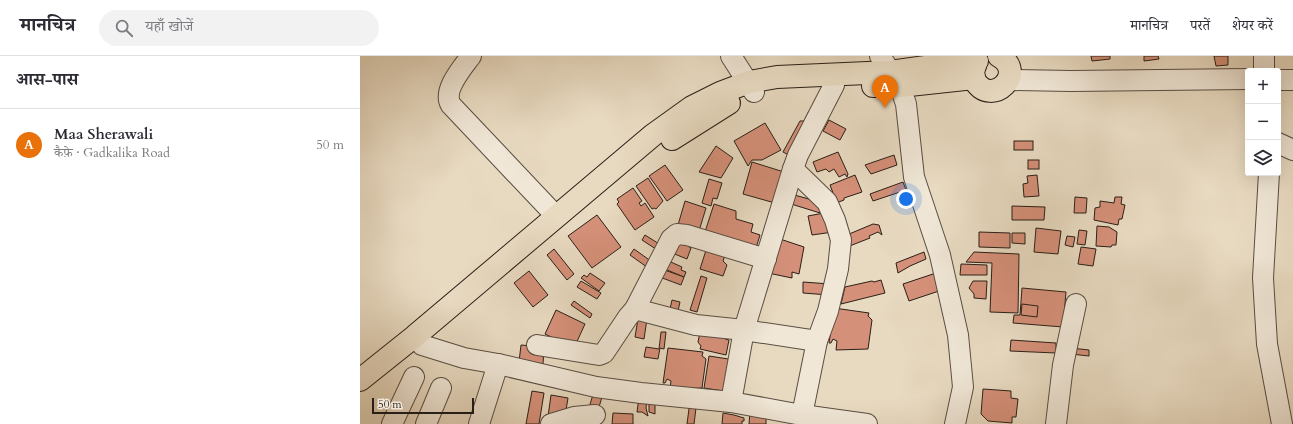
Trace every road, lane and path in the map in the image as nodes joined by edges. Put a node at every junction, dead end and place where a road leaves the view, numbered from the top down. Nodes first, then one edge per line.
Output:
1 (471, 56) edge
2 (731, 56) edge
3 (1264, 56) edge
4 (1007, 64) edge
5 (978, 65) edge
6 (1264, 68) edge
7 (890, 71) edge
8 (1245, 79) edge
9 (1281, 80) edge
10 (1293, 80) edge
11 (834, 85) junction
12 (752, 87) junction
13 (1281, 144) edge
14 (1293, 150) edge
15 (793, 169) junction
16 (1269, 176) edge
17 (563, 216) junction
18 (766, 259) junction
19 (1076, 304) dead end
20 (635, 309) junction
21 (744, 330) junction
22 (818, 341) junction
23 (422, 345) junction
24 (537, 345) dead end
25 (498, 364) junction
26 (414, 377) dead end
27 (360, 380) edge
28 (441, 388) dead end
29 (360, 395) edge
30 (731, 402) junction
31 (802, 414) junction
32 (594, 415) dead end
33 (392, 424) edge
34 (426, 424) edge
35 (479, 424) edge
36 (551, 424) edge
37 (867, 424) edge
38 (955, 424) edge
39 (1056, 424) edge
40 (1282, 424) edge

1 - 17 street
2 - 12 street
3 - 6 street
4 - 5 main road
4 - 8 street
5 - 7 main road
7 - 11 main road
7 - 12 main road
7 - 38 street
9 - 10 street
11 - 12 main road
11 - 15 street
12 - 17 main road
13 - 14 street
15 - 18 street
15 - 22 street
16 - 40 street
17 - 23 main road
17 - 27 main road
18 - 20 street
18 - 21 street
19 - 39 street
20 - 21 street
20 - 24 street
21 - 22 street
21 - 30 street
22 - 31 street
23 - 25 street
23 - 29 main road
25 - 30 street
25 - 35 street
26 - 33 street
28 - 34 street
30 - 31 street
31 - 37 street
32 - 36 street

